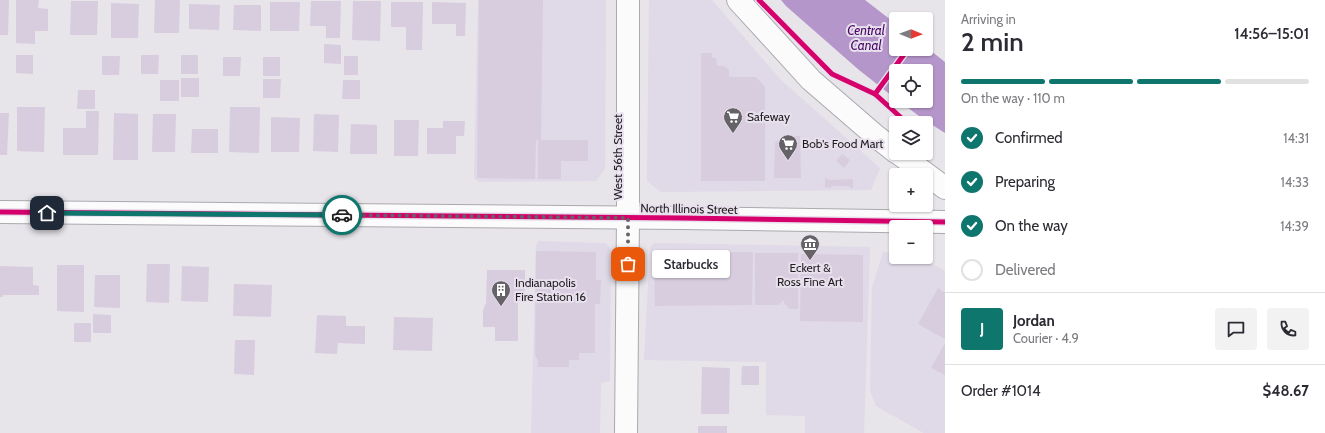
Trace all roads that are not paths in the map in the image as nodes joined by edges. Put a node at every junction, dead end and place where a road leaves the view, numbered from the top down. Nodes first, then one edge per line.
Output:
1 (628, 0) edge
2 (738, 0) edge
3 (889, 146) edge
4 (908, 160) edge
5 (945, 188) edge
6 (0, 212) edge
7 (628, 218) junction
8 (945, 222) edge
9 (626, 433) edge

1 - 7 street, West 56th Street
2 - 3 street
4 - 5 street
6 - 7 street, North Illinois Street
7 - 8 street, North Illinois Street
7 - 9 street, West 56th Street

